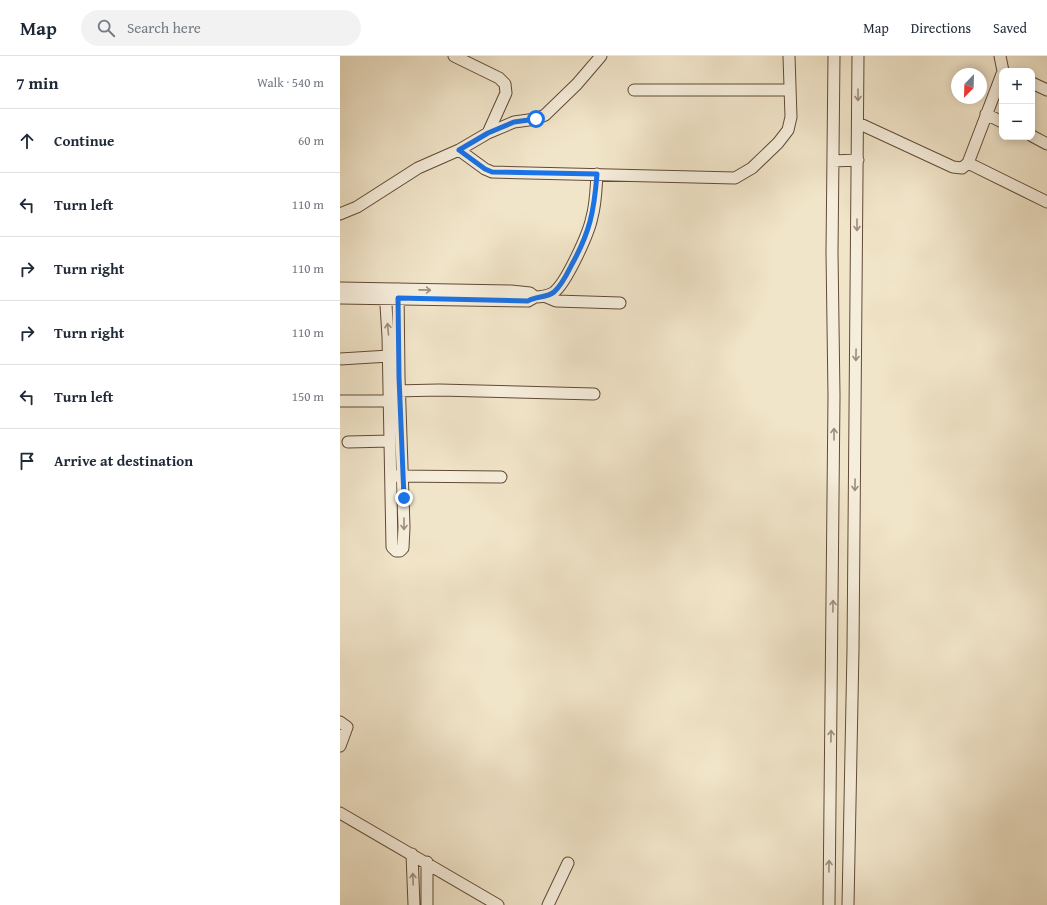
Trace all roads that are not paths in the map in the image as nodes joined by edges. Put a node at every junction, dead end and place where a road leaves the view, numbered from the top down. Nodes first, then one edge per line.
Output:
1 (454, 56) edge
2 (601, 56) edge
3 (789, 56) edge
4 (834, 56) edge
5 (858, 56) edge
6 (1000, 56) edge
7 (1002, 68) edge
8 (999, 82) edge
9 (1035, 84) edge
10 (634, 90) dead end
11 (790, 90) junction
12 (1047, 90) edge
13 (986, 114) junction
14 (999, 120) edge
15 (858, 123) junction
16 (488, 133) junction
17 (1035, 138) edge
18 (1047, 144) edge
19 (459, 150) junction
20 (858, 160) junction
21 (833, 161) junction
22 (968, 164) junction
23 (597, 174) junction
24 (1047, 202) edge
25 (340, 214) edge
26 (340, 288) edge
27 (385, 294) junction
28 (398, 294) junction
29 (540, 297) junction
30 (340, 298) edge
31 (620, 303) dead end
32 (389, 356) junction
33 (340, 359) edge
34 (594, 394) dead end
35 (395, 396) junction
36 (340, 401) edge
37 (390, 441) junction
38 (348, 442) dead end
39 (391, 476) junction
40 (402, 476) junction
41 (501, 478) dead end
42 (340, 722) edge
43 (341, 740) edge
44 (340, 813) edge
45 (412, 854) junction
46 (427, 862) junction
47 (568, 863) dead end
48 (414, 905) edge
49 (427, 905) edge
50 (498, 905) edge
51 (548, 905) edge
52 (829, 905) edge
53 (848, 905) edge

1 - 16 street
2 - 16 street
3 - 11 street
4 - 21 street
5 -> 15 street
6 - 7 street
8 - 13 street
9 - 12 street
10 - 11 street
11 - 23 street
13 - 14 street
13 - 22 street
15 - 20 street
15 - 22 street
16 - 19 street
17 - 18 street
19 - 23 street
19 - 25 street
20 - 21 street
20 -> 53 street
52 -> 21 street
22 - 24 street
23 - 29 street
26 - 27 street
27 - 28 street
27 - 30 street
32 -> 27 street
28 - 29 street
28 - 35 street
29 - 31 street
32 - 33 street
32 - 35 street
34 - 35 street
35 - 36 street
35 - 37 street
35 - 40 street
37 - 38 street
37 - 39 street
39 - 40 street
40 -> 39 street
40 - 41 street
42 - 43 street
44 - 45 street
45 - 46 street
48 -> 45 street
46 - 49 street
46 - 50 street
47 - 51 street

